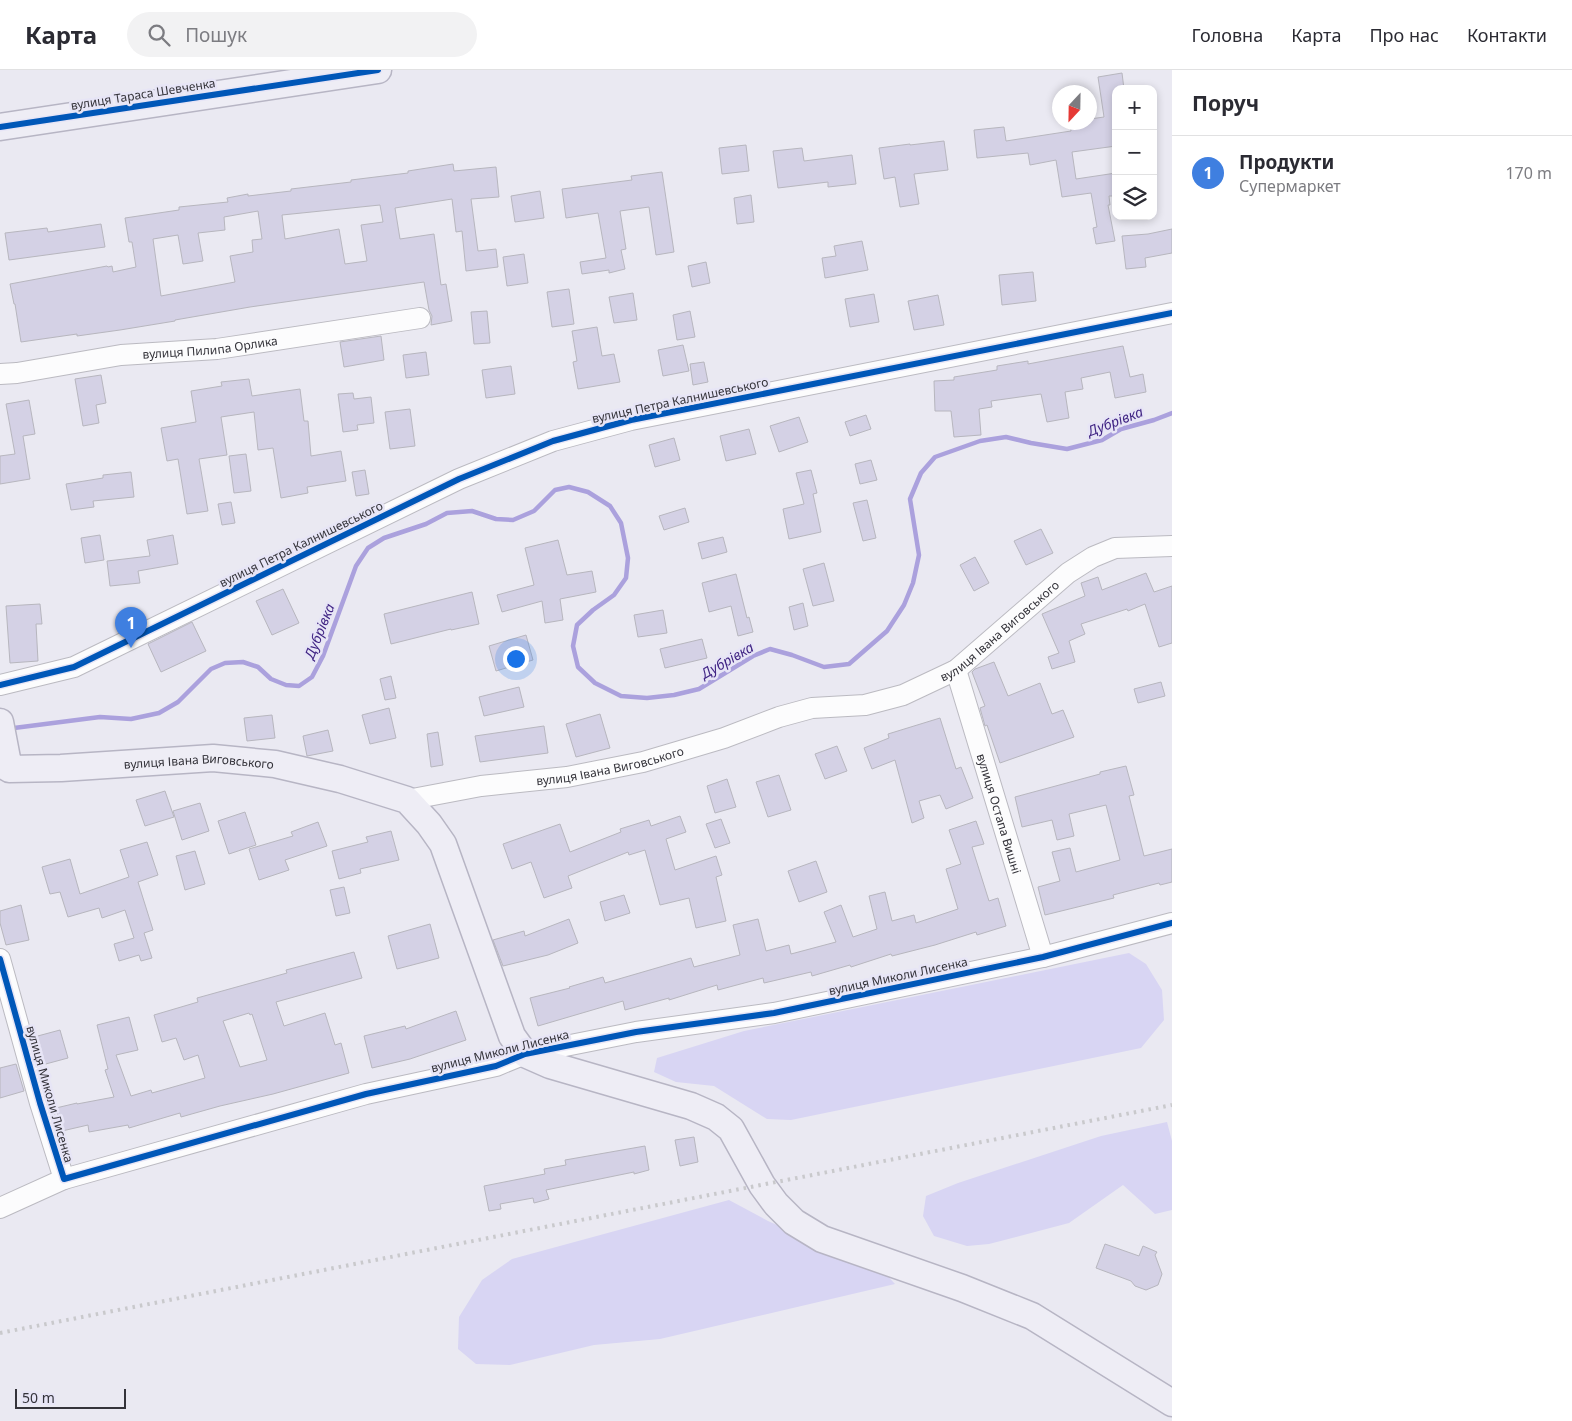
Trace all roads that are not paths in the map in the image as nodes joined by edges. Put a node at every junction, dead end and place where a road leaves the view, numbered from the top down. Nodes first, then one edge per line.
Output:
1 (378, 70) edge
2 (0, 128) edge
3 (1172, 314) edge
4 (420, 318) dead end
5 (0, 374) edge
6 (1172, 546) edge
7 (956, 670) junction
8 (0, 685) edge
9 (0, 722) edge
10 (5, 772) edge
11 (407, 800) junction
12 (1172, 923) edge
13 (1043, 957) junction
14 (0, 959) edge
15 (525, 1054) junction
16 (64, 1179) junction
17 (0, 1208) edge
18 (1172, 1403) edge

1 - 2 main road, вулиця Тараса Шевченка
3 - 8 street, вулиця Петра Калнишевського
4 - 5 street, вулиця Пилипа Орлика
6 - 7 street, вулиця Івана Виговського
7 - 11 street, вулиця Івана Виговського
7 - 13 street, вулиця Остапа Вишні
9 - 10 main road
10 - 11 main road, вулиця Івана Виговського
11 - 15 main road
12 - 13 street, вулиця Миколи Лисенка
13 - 15 street, вулиця Миколи Лисенка
14 - 16 street, вулиця Миколи Лисенка
15 - 16 street, вулиця Миколи Лисенка
15 - 18 main road
16 - 17 street

